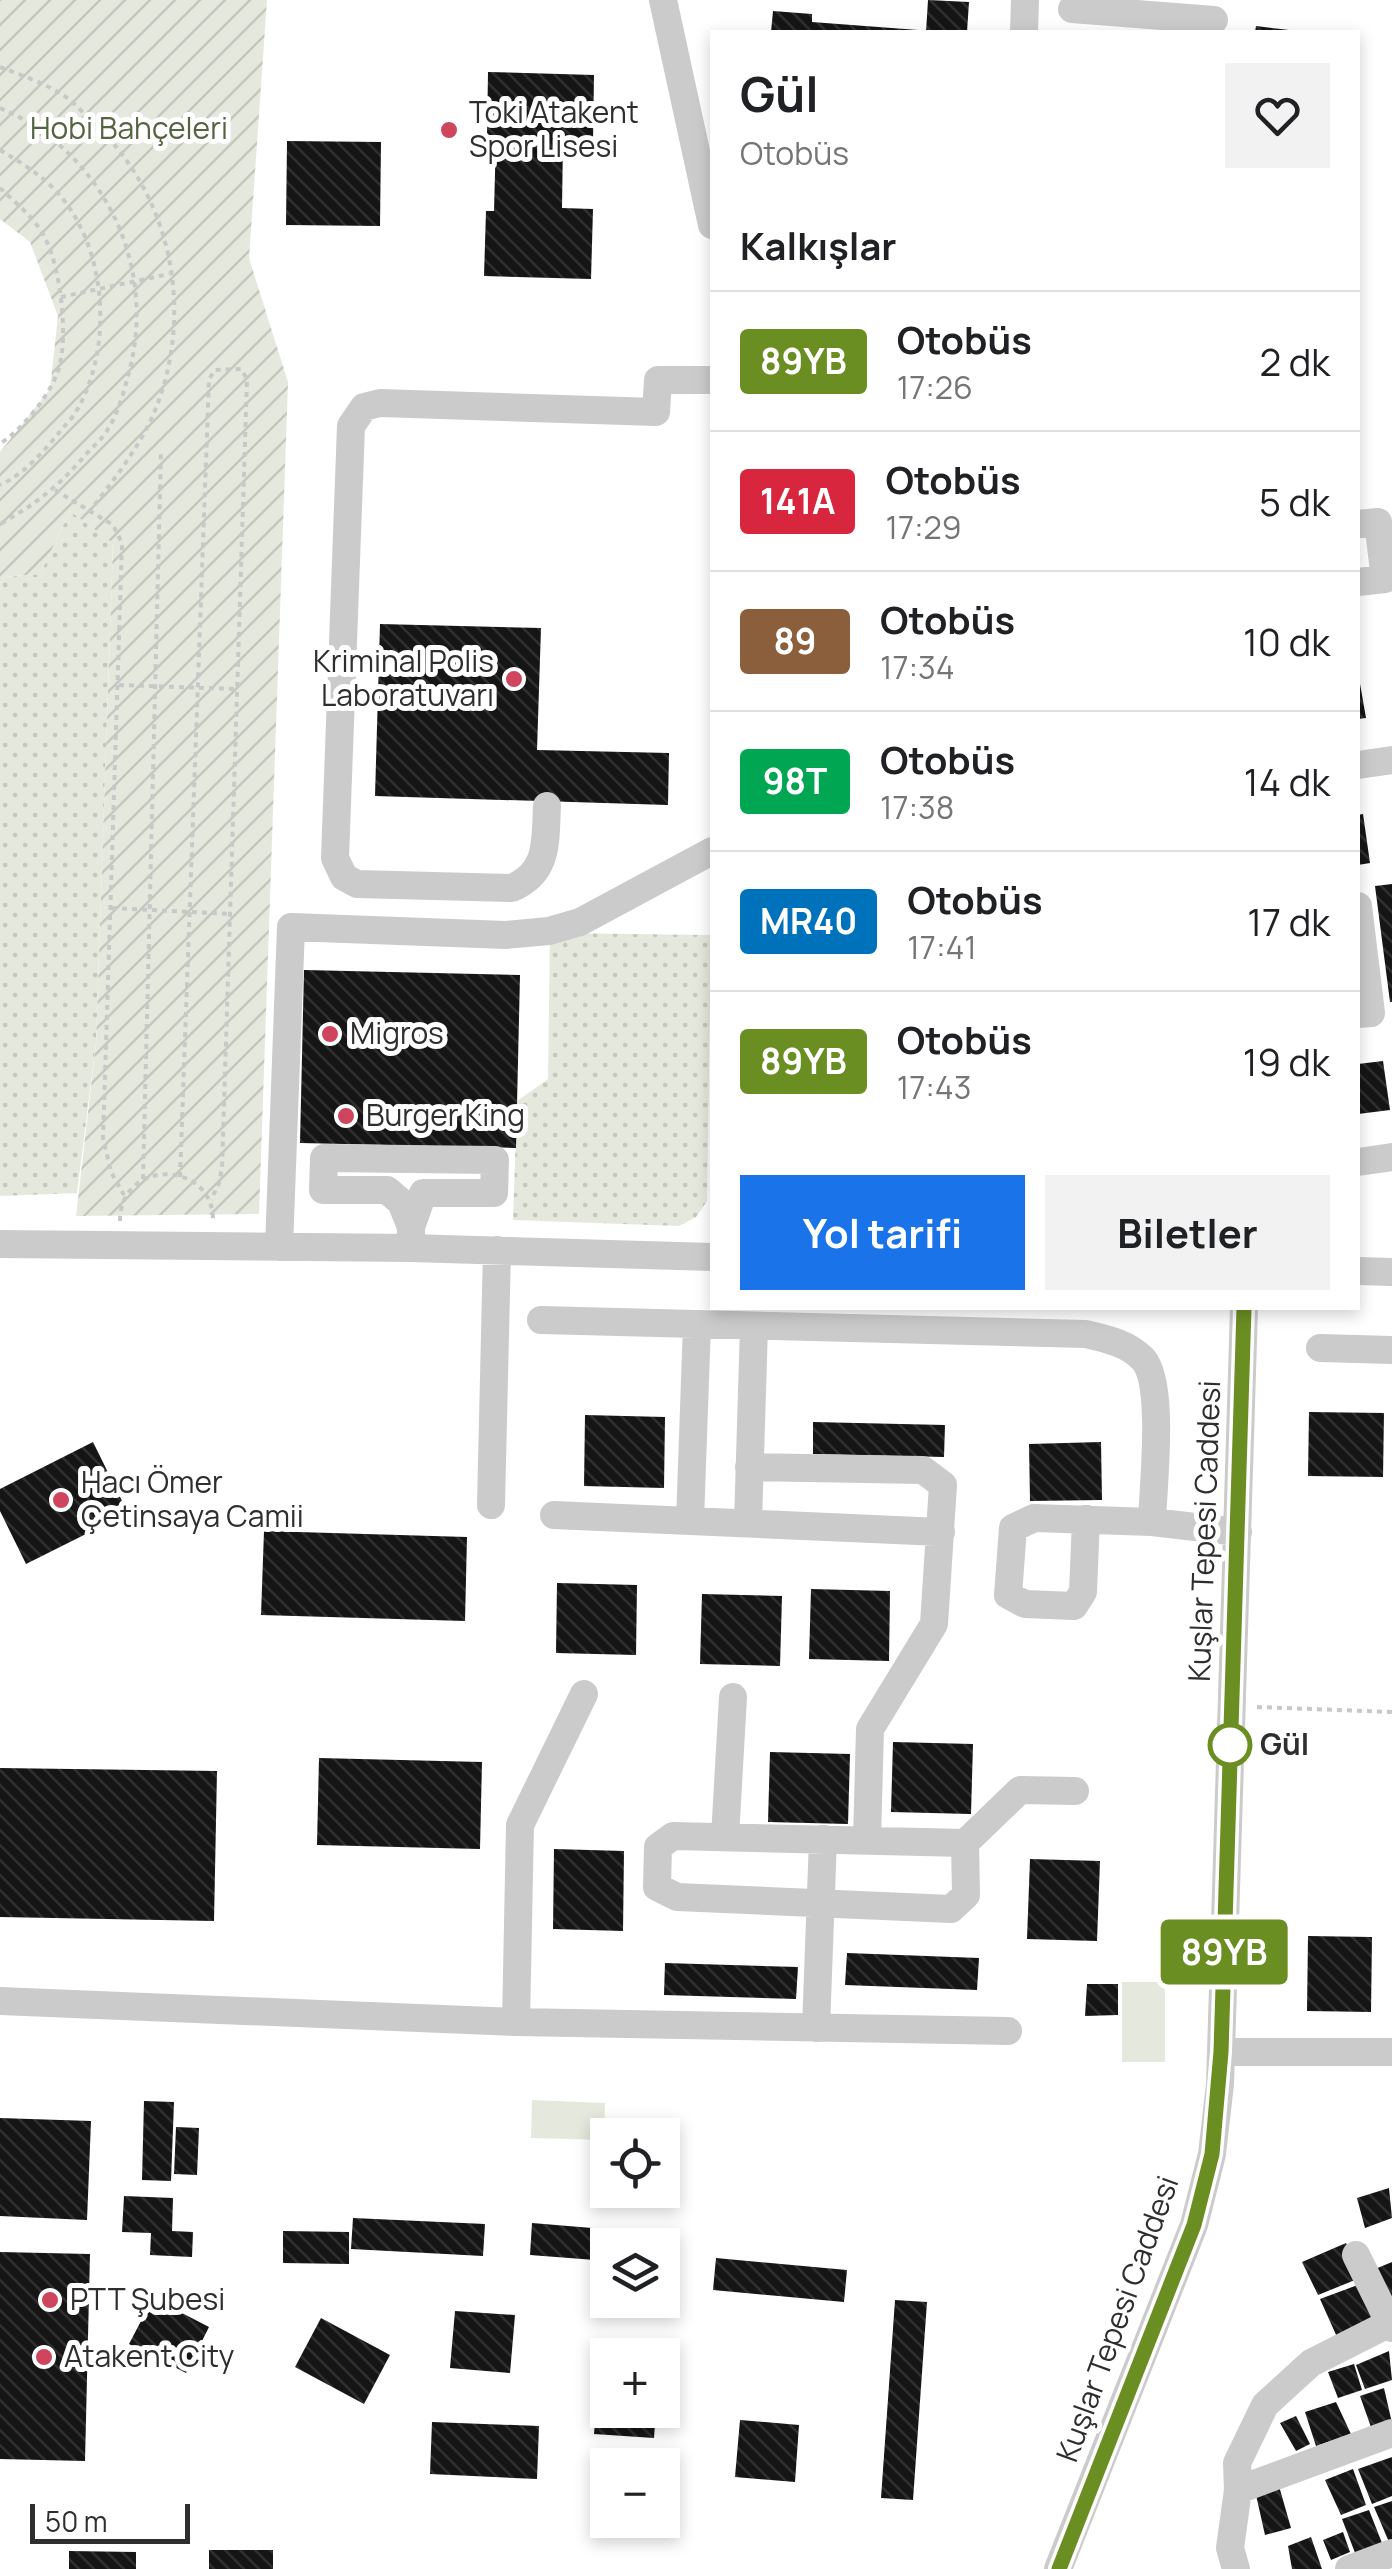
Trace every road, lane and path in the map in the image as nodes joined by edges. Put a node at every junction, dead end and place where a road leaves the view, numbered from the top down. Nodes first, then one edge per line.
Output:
1 (663, 0) edge
2 (1025, 0) edge
3 (1072, 14) edge
4 (1214, 18) edge
5 (1024, 30) edge
6 (0, 68) edge
7 (0, 108) edge
8 (0, 150) edge
9 (0, 188) edge
10 (710, 216) edge
11 (171, 274) junction
12 (135, 281) junction
13 (98, 290) junction
14 (62, 297) junction
15 (710, 380) edge
16 (0, 444) edge
17 (162, 450) dead end
18 (0, 484) edge
19 (56, 490) junction
20 (90, 511) junction
21 (0, 524) edge
22 (1360, 524) edge
23 (1360, 582) edge
24 (118, 686) junction
25 (156, 687) junction
26 (198, 688) junction
27 (237, 689) junction
28 (1392, 760) edge
29 (1360, 765) edge
30 (546, 806) dead end
31 (710, 852) edge
32 (112, 908) junction
33 (150, 910) junction
34 (190, 912) junction
35 (230, 914) junction
36 (1360, 922) edge
37 (1360, 1014) edge
38 (1392, 1156) edge
39 (1360, 1162) edge
40 (180, 1177) junction
41 (144, 1179) junction
42 (124, 1194) junction
43 (211, 1200) junction
44 (411, 1238) junction
45 (0, 1244) edge
46 (120, 1245) junction
47 (212, 1246) junction
48 (279, 1247) junction
49 (497, 1250) junction
50 (710, 1257) edge
51 (1360, 1271) edge
52 (1392, 1272) edge
53 (1244, 1310) edge
54 (741, 1319) edge
55 (541, 1320) dead end
56 (697, 1324) junction
57 (1320, 1348) dead end
58 (1392, 1350) edge
59 (749, 1467) junction
60 (491, 1505) dead end
61 (554, 1515) dead end
62 (1086, 1519) dead end
63 (690, 1521) junction
64 (1152, 1522) junction
65 (748, 1524) junction
66 (941, 1532) junction
67 (1238, 1532) junction
68 (584, 1694) dead end
69 (733, 1697) dead end
70 (1231, 1706) junction
71 (1392, 1712) edge
72 (1075, 1791) dead end
73 (725, 1837) junction
74 (824, 1840) junction
75 (866, 1840) junction
76 (965, 1843) junction
77 (821, 1903) junction
78 (0, 2001) edge
79 (516, 2022) junction
80 (816, 2028) junction
81 (1008, 2031) dead end
82 (1221, 2052) junction
83 (1392, 2052) edge
84 (1356, 2255) dead end
85 (1392, 2324) edge
86 (1392, 2433) edge
87 (1238, 2490) junction
88 (1392, 2553) edge
89 (1058, 2569) edge
90 (1236, 2569) edge
91 (1348, 2569) edge

1 - 10 street
2 - 5 street
3 - 4 street
6 - 11 path
7 - 12 path
8 - 13 path
9 - 14 path
11 - 12 path
11 - 20 path
12 - 13 path
12 - 19 path
13 - 14 path
13 - 18 path
14 - 16 path
15 - 30 street
17 - 25 path
19 - 20 path
19 - 21 path
20 - 24 path
22 - 23 street
24 - 25 path
24 - 32 path
25 - 26 path
25 - 33 path
26 - 27 path
26 - 27 path
26 - 34 path
27 - 35 path
28 - 29 street
31 - 48 street
32 - 33 path
32 - 42 path
33 - 34 path
33 - 41 path
34 - 35 path
34 - 40 path
35 - 43 path
36 - 37 street
38 - 39 street
40 - 41 path
40 - 43 path
41 - 42 path
42 - 46 path
43 - 47 path
44 - 44 street
44 - 48 street
44 - 49 street
45 - 46 street
46 - 47 street
47 - 48 street
49 - 50 street
49 - 60 street
51 - 52 street
53 - 67 street, Kuşlar Tepesi Caddesi
54 - 56 street
54 - 59 street
54 - 64 street
55 - 56 street
56 - 63 street
57 - 58 street
59 - 65 street
59 - 66 street
61 - 63 street
62 - 64 street
63 - 65 street
64 - 67 street
65 - 66 street
66 - 75 street
67 - 70 street, Kuşlar Tepesi Caddesi
68 - 79 street
69 - 73 street
70 - 71 path
70 - 82 street, Kuşlar Tepesi Caddesi
72 - 76 street
73 - 74 street
73 - 77 street
74 - 75 street
74 - 77 street
75 - 76 street
76 - 77 street
77 - 80 street
78 - 79 street
79 - 80 street
80 - 81 street
82 - 83 street
82 - 89 street, Kuşlar Tepesi Caddesi
84 - 85 street
85 - 87 street
86 - 87 street
87 - 90 street
88 - 91 street

